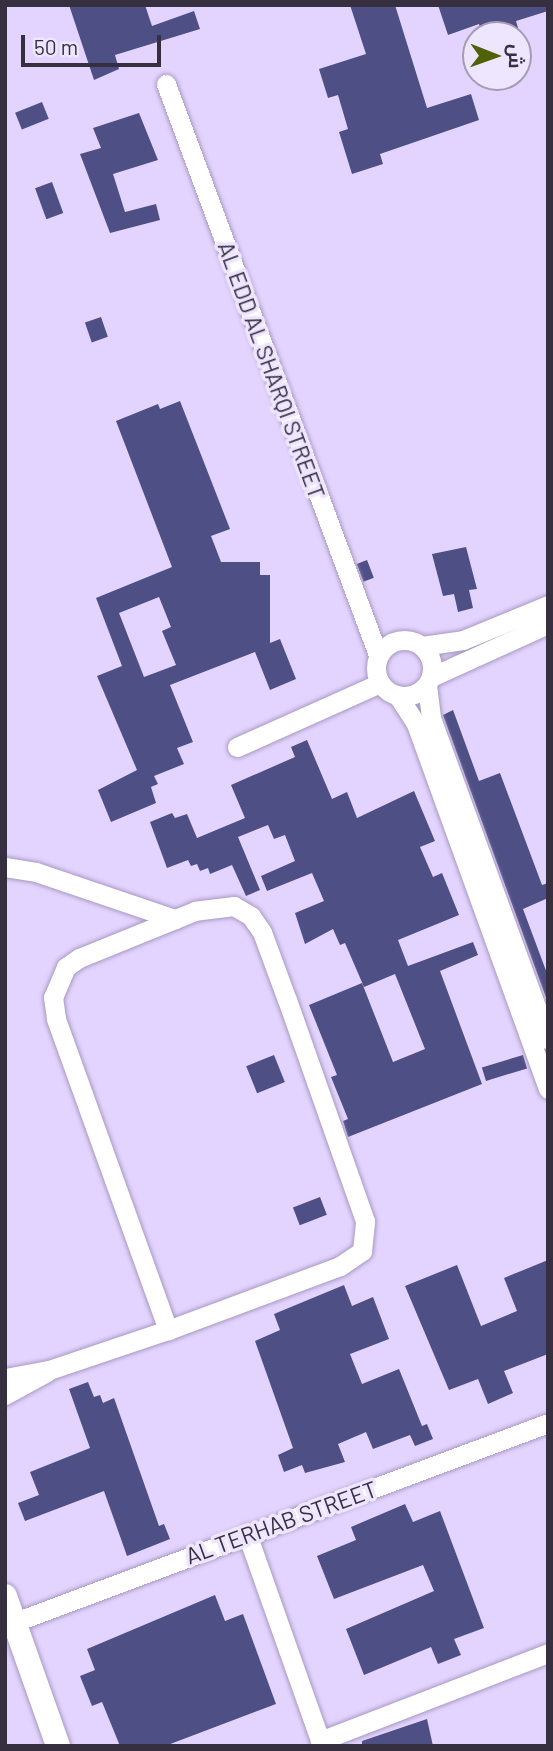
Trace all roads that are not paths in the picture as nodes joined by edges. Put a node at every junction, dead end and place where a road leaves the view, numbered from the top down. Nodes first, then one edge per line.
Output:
1 (166, 84) dead end
2 (548, 605) edge
3 (548, 624) edge
4 (422, 646) junction
5 (378, 655) junction
6 (429, 681) junction
7 (380, 683) junction
8 (398, 696) junction
9 (237, 747) dead end
10 (5, 867) edge
11 (175, 919) junction
12 (548, 1040) edge
13 (542, 1054) edge
14 (548, 1088) edge
15 (168, 1329) junction
16 (49, 1370) junction
17 (5, 1378) edge
18 (5, 1395) edge
19 (548, 1423) edge
20 (247, 1534) junction
21 (5, 1596) edge
22 (15, 1622) junction
23 (548, 1653) edge
24 (321, 1743) edge
25 (58, 1746) edge

1 - 5 street, AL EDD AL SHARQI STREET
2 - 4 street
3 - 6 street
4 - 5 street
4 - 6 street
5 - 7 street
6 - 8 street
6 - 12 street
7 - 8 street
7 - 9 street
8 - 13 street
10 - 11 street
11 - 15 street
11 - 15 street
13 - 14 street
15 - 16 street
16 - 17 street
16 - 18 street
19 - 20 street, AL TERHAB STREET
20 - 22 street, AL TERHAB STREET
20 - 24 street
21 - 22 street
22 - 25 street
23 - 24 street

